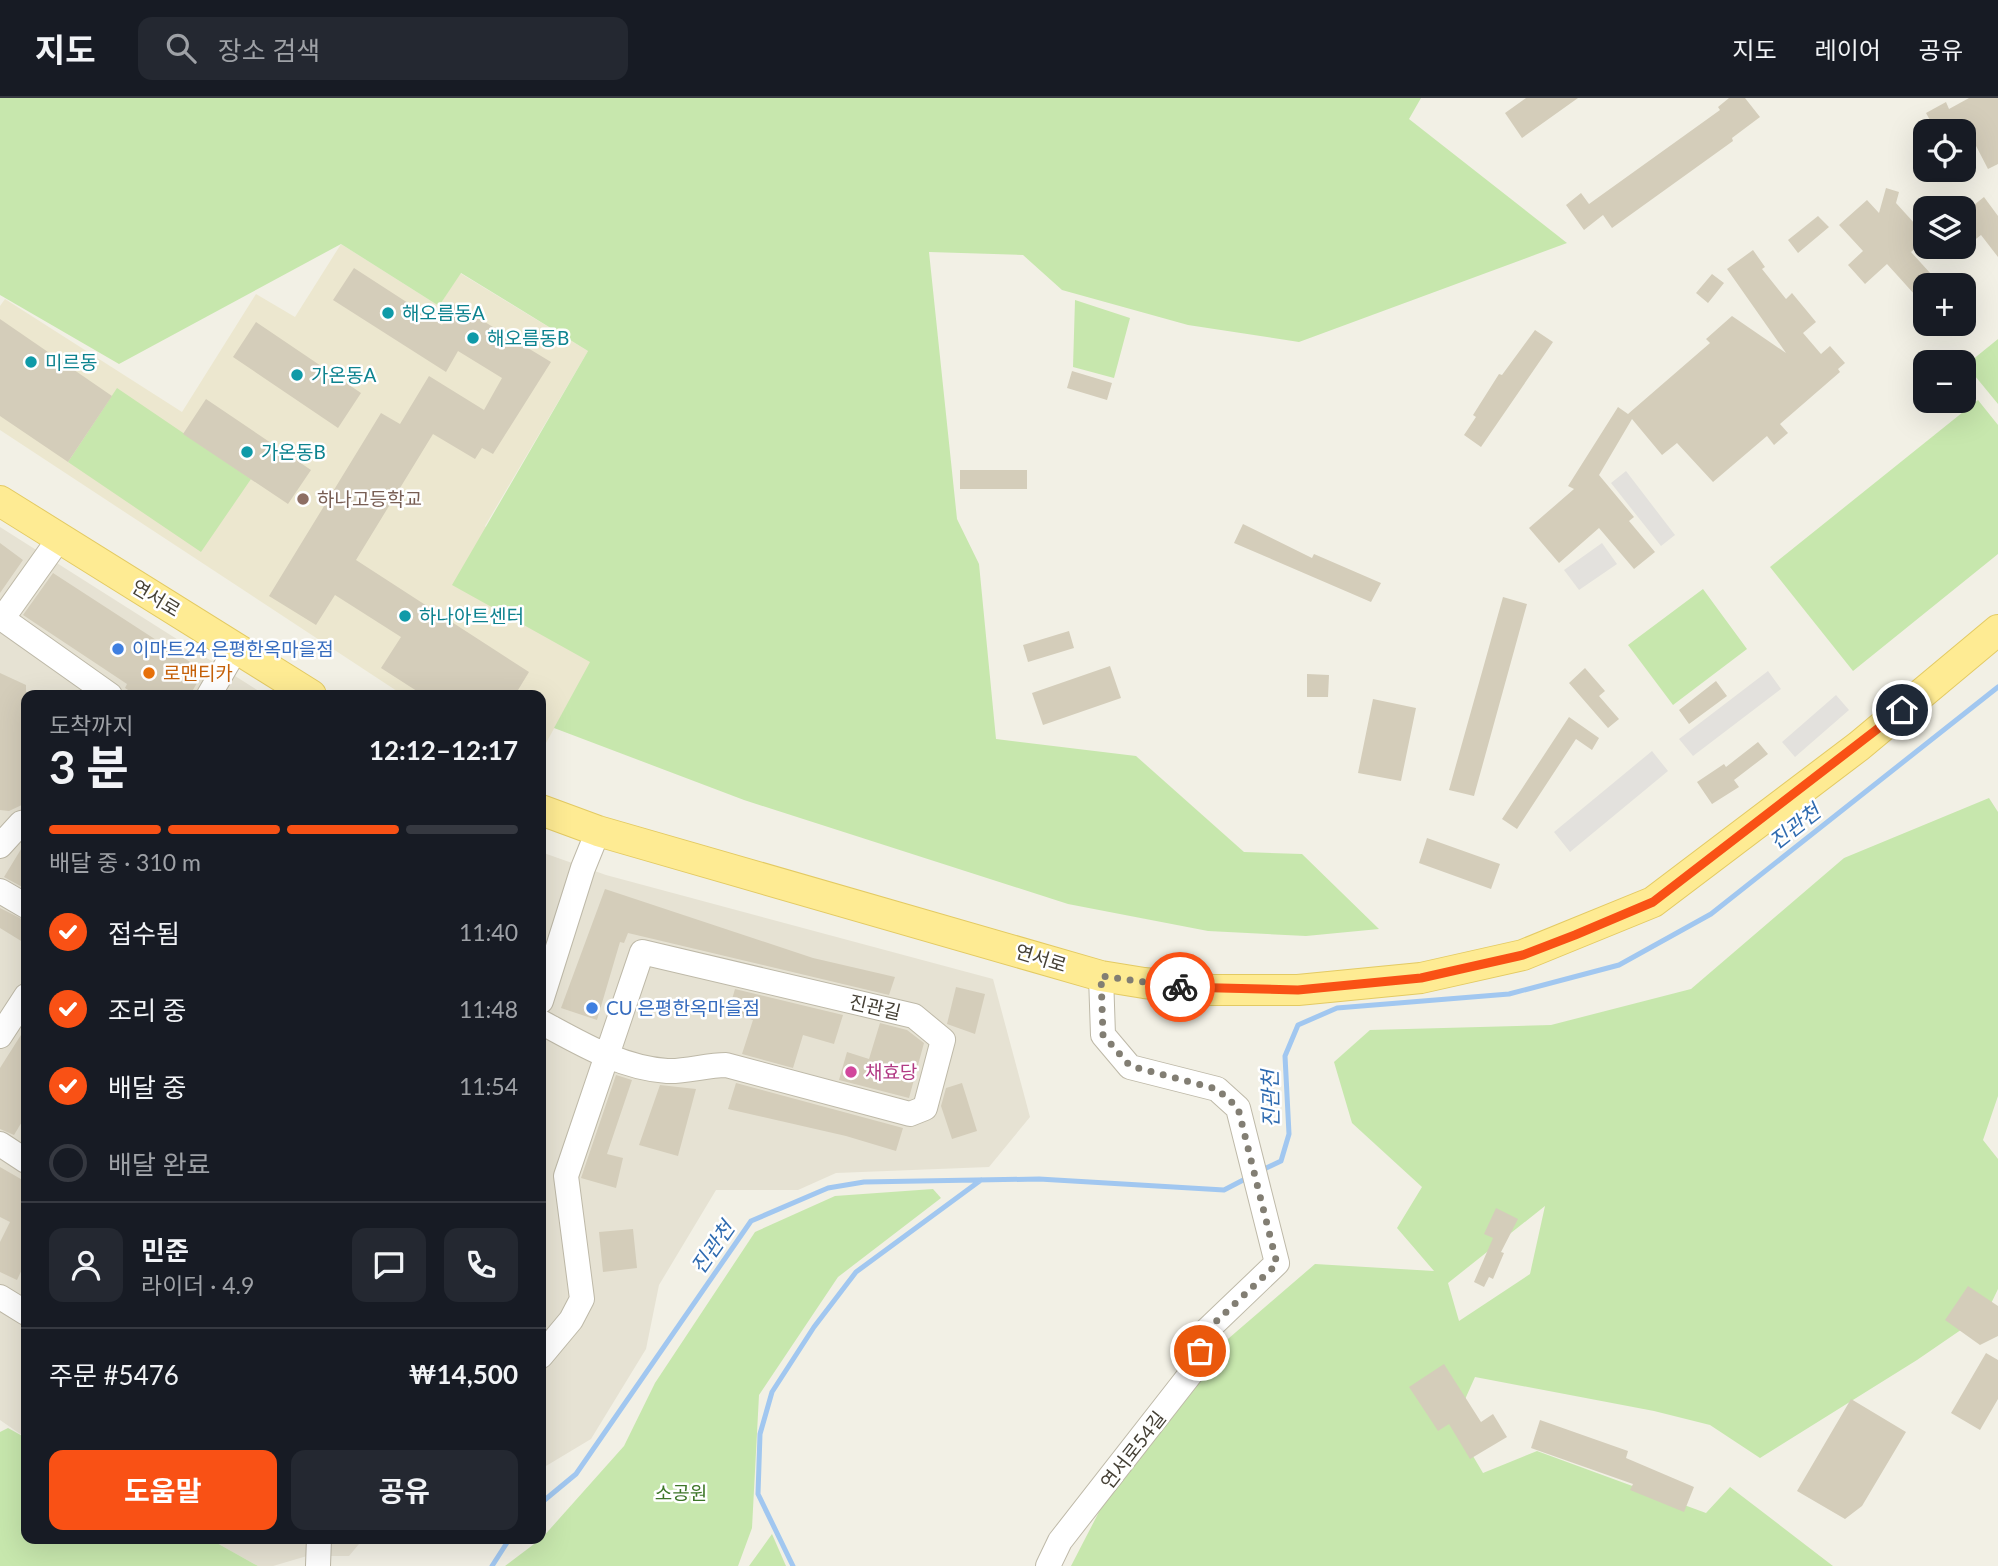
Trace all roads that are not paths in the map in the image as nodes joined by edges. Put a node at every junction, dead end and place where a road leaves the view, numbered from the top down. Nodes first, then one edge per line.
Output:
1 (0, 501) edge
2 (59, 540) junction
3 (1, 618) edge
4 (1998, 630) edge
5 (237, 647) junction
6 (103, 690) edge
7 (212, 690) edge
8 (303, 690) edge
9 (546, 812) edge
10 (21, 823) edge
11 (598, 831) junction
12 (0, 846) edge
13 (0, 891) edge
14 (21, 903) edge
15 (1101, 976) junction
16 (546, 985) edge
17 (21, 1004) edge
18 (546, 1025) edge
19 (0, 1036) edge
20 (607, 1058) junction
21 (0, 1144) edge
22 (21, 1158) edge
23 (0, 1297) edge
24 (21, 1310) edge
25 (546, 1350) edge
26 (319, 1544) edge
27 (318, 1566) edge
28 (1048, 1566) edge

1 - 2 main road, 연서로
2 - 3 street
2 - 5 main road, 연서로
3 - 6 street
4 - 15 main road, 연서로
5 - 7 street
5 - 8 main road, 연서로
9 - 11 main road, 연서로
10 - 12 street
11 - 15 main road, 연서로
11 - 16 street
13 - 14 street
15 - 28 street, 연서로54길
17 - 19 street
18 - 20 street, 진관길
20 - 20 street, 진관길
20 - 25 street, 진관길
21 - 22 street
23 - 24 street
26 - 27 street

